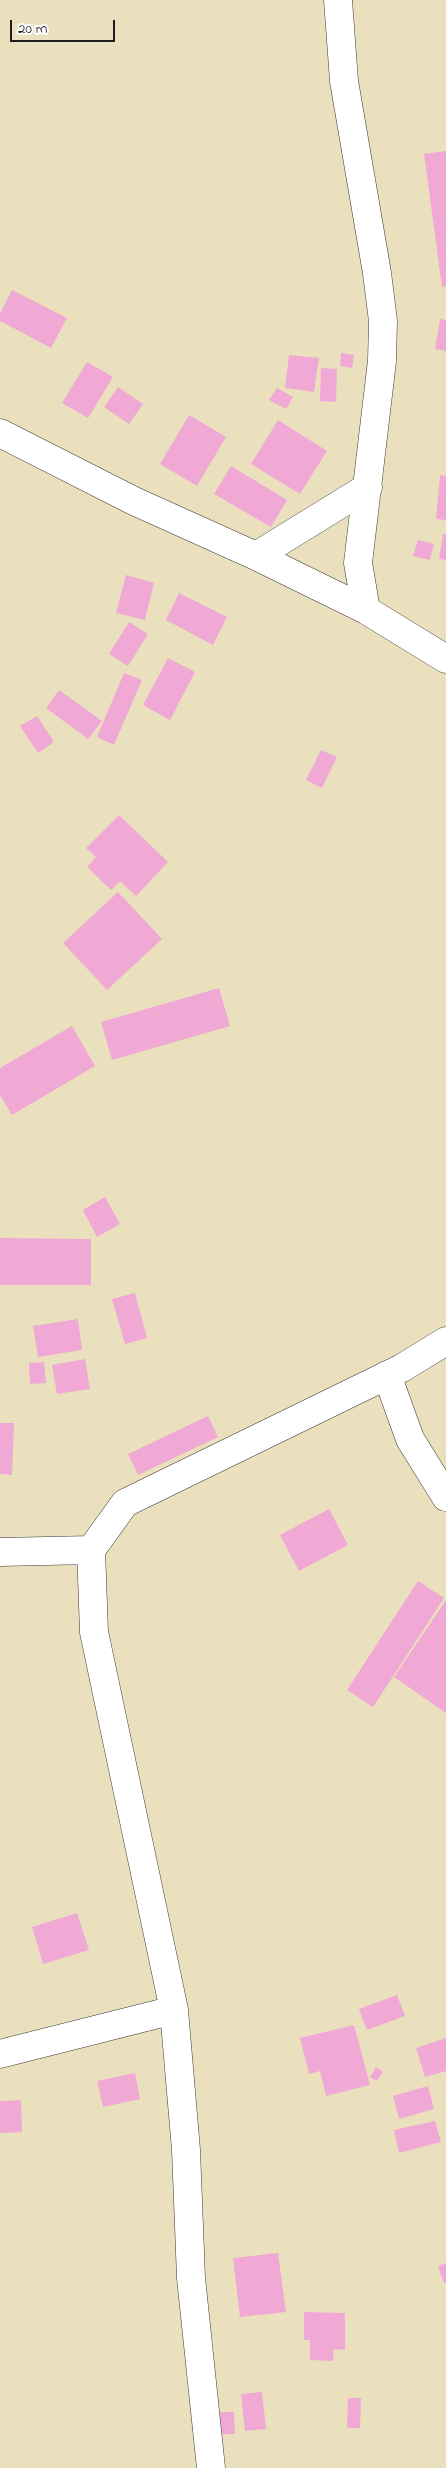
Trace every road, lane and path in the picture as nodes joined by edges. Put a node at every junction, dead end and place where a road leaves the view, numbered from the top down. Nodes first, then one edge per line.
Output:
1 (338, 0) edge
2 (0, 433) edge
3 (368, 487) junction
4 (256, 556) junction
5 (366, 610) junction
6 (446, 659) edge
7 (446, 1341) edge
8 (386, 1375) junction
9 (446, 1497) edge
10 (91, 1550) junction
11 (0, 1552) edge
12 (174, 2010) junction
13 (0, 2054) edge
14 (211, 2468) edge

1 - 3 street
2 - 4 street
3 - 4 street
3 - 5 street
4 - 5 street
5 - 6 street
7 - 8 street
8 - 9 street
8 - 10 street
10 - 11 street
10 - 12 street
12 - 13 street
12 - 14 street

